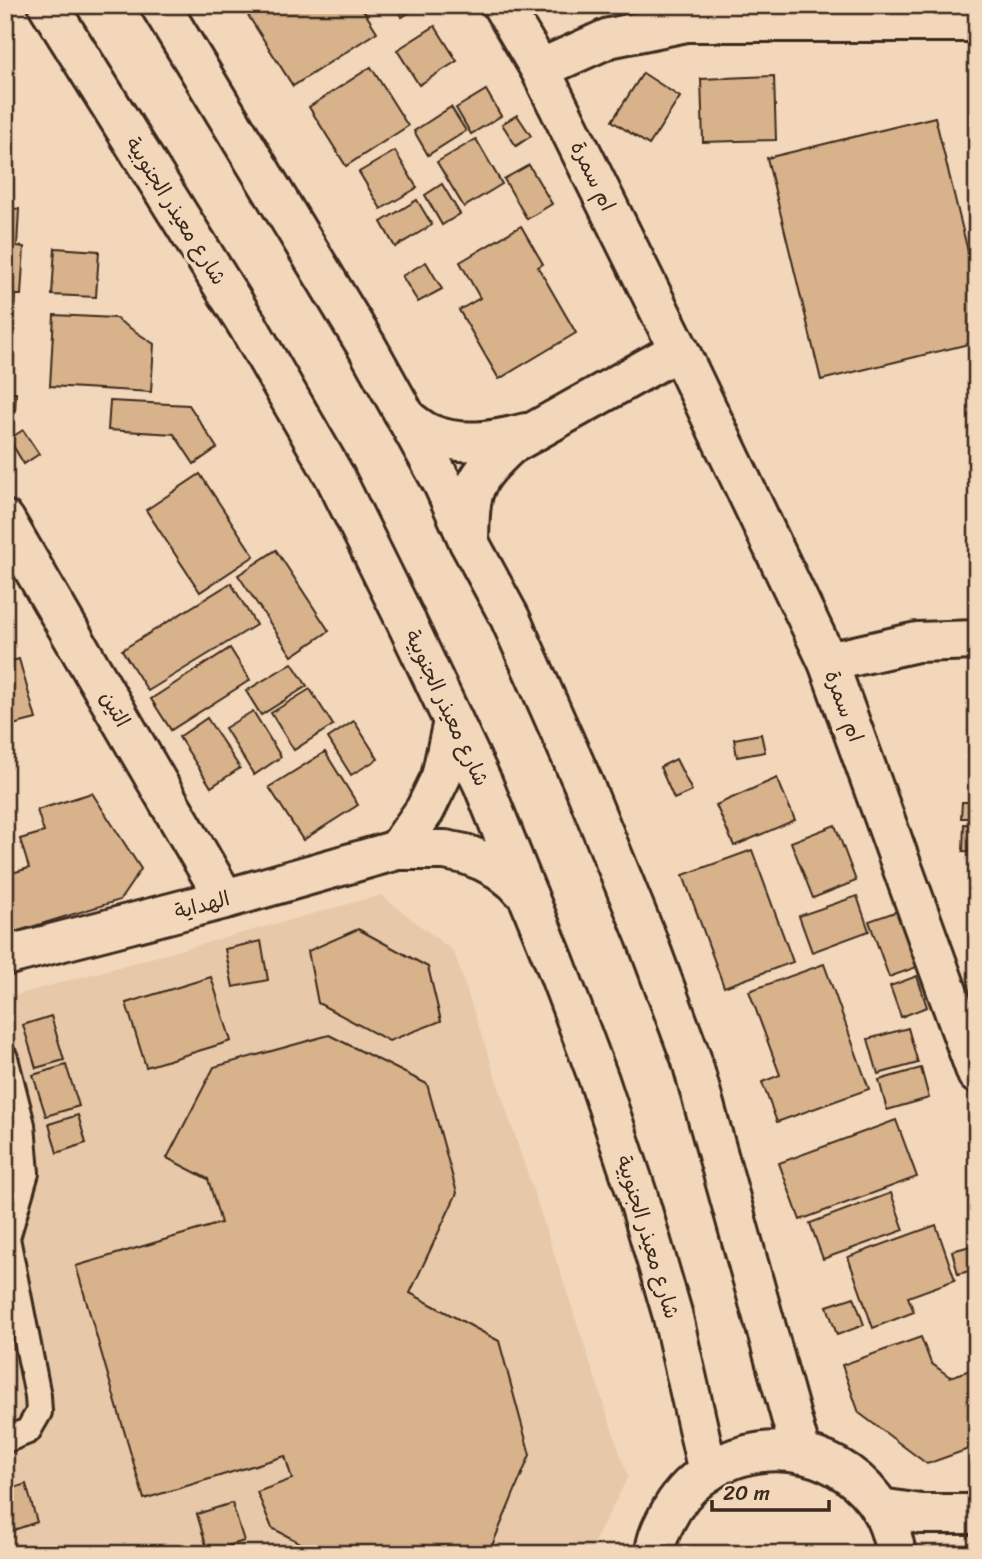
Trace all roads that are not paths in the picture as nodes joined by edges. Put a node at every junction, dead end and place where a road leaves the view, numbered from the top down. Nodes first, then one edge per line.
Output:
1 (48, 5) edge
2 (160, 5) edge
3 (502, 5) edge
4 (977, 22) edge
5 (540, 69) junction
6 (679, 350) junction
7 (407, 419) junction
8 (531, 432) junction
9 (5, 520) edge
10 (469, 542) junction
11 (977, 640) edge
12 (828, 662) junction
13 (453, 721) junction
14 (397, 850) junction
15 (528, 896) junction
16 (225, 899) junction
17 (5, 956) edge
18 (5, 1058) edge
19 (977, 1074) edge
20 (6, 1237) edge
21 (5, 1440) edge
22 (801, 1453) junction
23 (708, 1472) junction
24 (880, 1508) junction
25 (977, 1514) edge
26 (653, 1550) edge
27 (896, 1554) edge

1 - 13 street, شارع معيذر الجنوبية
2 - 7 street
3 - 5 street, ام سمرة
4 - 5 street
5 - 6 street, ام سمرة
6 - 8 street
6 - 12 street, ام سمرة
7 - 8 street
7 - 10 street
8 - 10 street
9 - 16 street, التين
10 - 22 street
11 - 12 street
12 - 19 street, ام سمرة
13 - 14 street
13 - 15 street, شارع معيذر الجنوبية
14 - 15 street, الهداية
14 - 16 street, الهداية
15 - 23 street, شارع معيذر الجنوبية
16 - 17 street, الهداية
18 - 20 lane
20 - 21 lane
22 - 23 street
22 - 24 street
23 - 26 street
24 - 25 street
24 - 27 street

